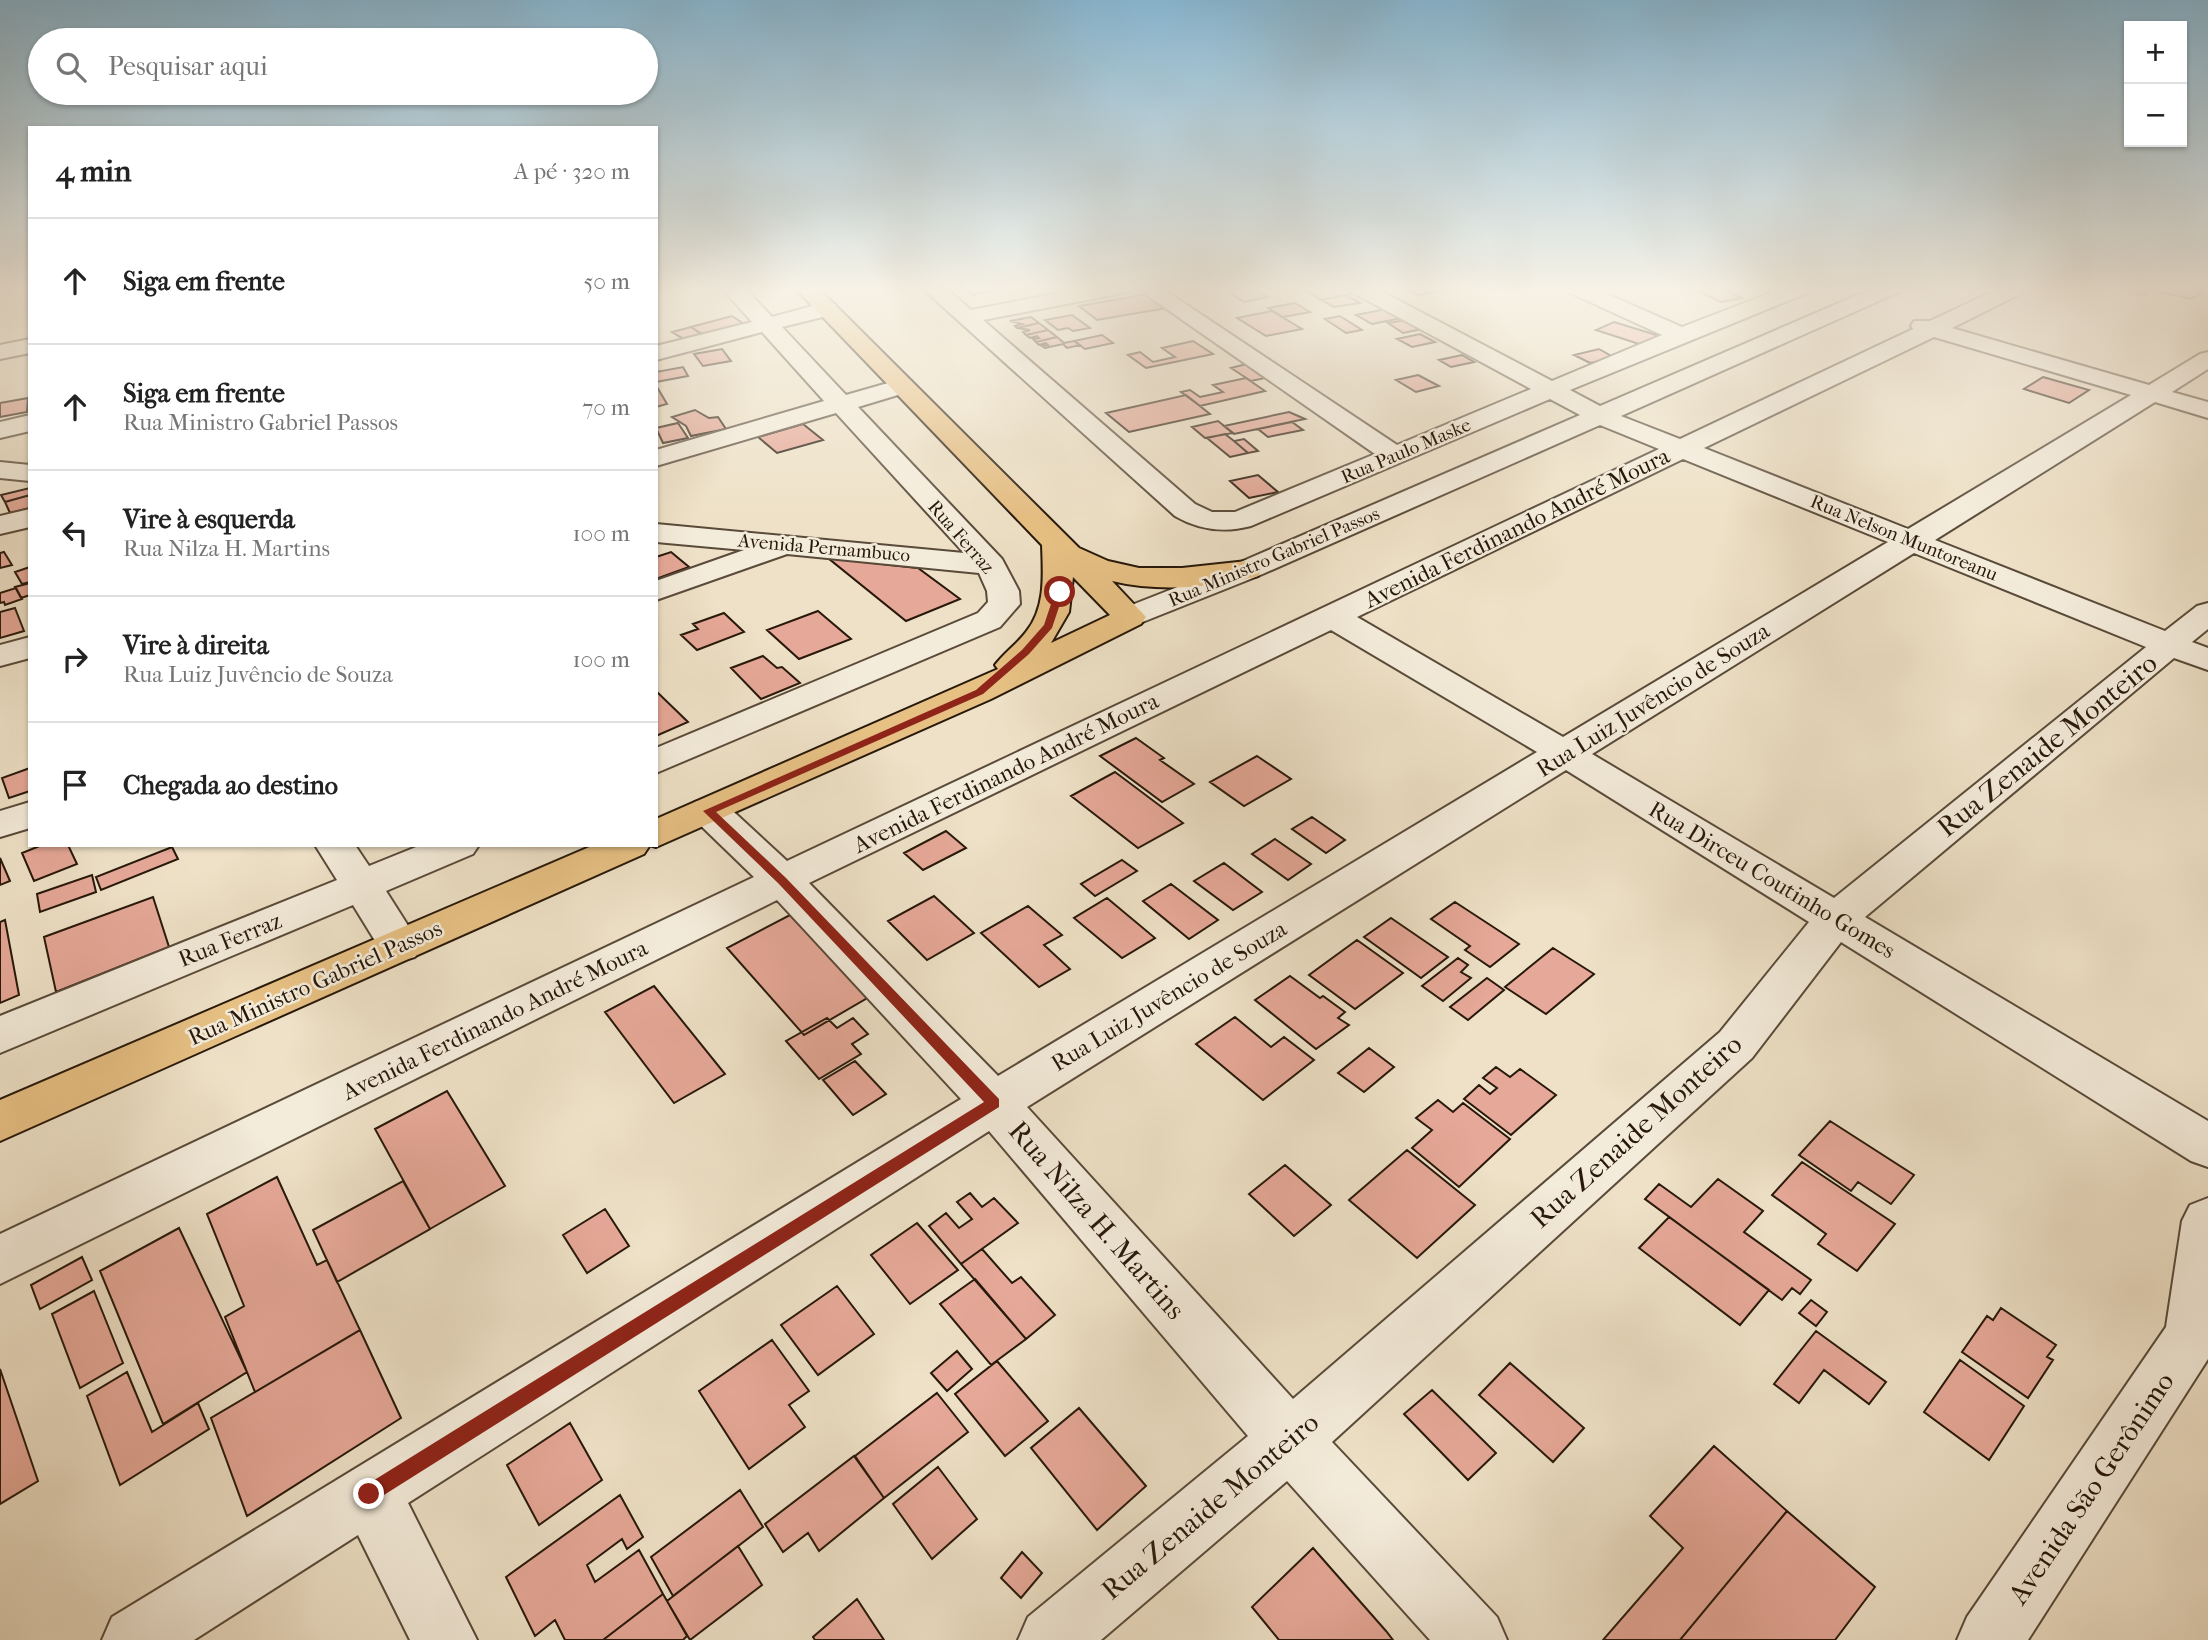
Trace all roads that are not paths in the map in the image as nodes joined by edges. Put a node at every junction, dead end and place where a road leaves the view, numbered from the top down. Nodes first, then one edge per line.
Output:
1 (802, 364) edge
2 (880, 364) edge
3 (1020, 364) edge
4 (1259, 364) edge
5 (1500, 364) edge
6 (1613, 364) edge
7 (1722, 364) edge
8 (1860, 364) edge
9 (2051, 364) edge
10 (2201, 364) edge
11 (902, 386) junction
12 (1550, 390) junction
13 (2152, 393) junction
14 (838, 404) junction
15 (2208, 410) edge
16 (1600, 416) junction
17 (28, 423) edge
18 (0, 430) edge
19 (1682, 449) junction
20 (1394, 455) junction
21 (658, 457) edge
22 (0, 470) edge
23 (28, 473) edge
24 (28, 518) edge
25 (0, 526) edge
26 (658, 533) edge
27 (1911, 541) junction
28 (790, 544) junction
29 (1057, 544) junction
30 (990, 565) junction
31 (1247, 570) junction
32 (658, 590) edge
33 (2208, 613) edge
34 (1130, 617) junction
35 (1333, 617) junction
36 (28, 648) edge
37 (2189, 653) edge
38 (0, 656) edge
39 (979, 692) junction
40 (1566, 754) junction
41 (658, 761) edge
42 (709, 811) junction
43 (28, 815) edge
44 (0, 824) edge
45 (658, 833) edge
46 (336, 847) edge
47 (454, 847) edge
48 (626, 847) edge
49 (782, 880) junction
50 (360, 887) junction
51 (1835, 919) junction
52 (400, 946) junction
53 (0, 1035) edge
54 (994, 1103) junction
55 (0, 1121) edge
56 (2208, 1146) edge
57 (2208, 1221) edge
58 (0, 1259) edge
59 (2200, 1323) edge
60 (1290, 1440) junction
61 (369, 1494) junction
62 (135, 1640) edge
63 (444, 1640) edge
64 (1051, 1640) edge
65 (1474, 1640) edge
66 (1990, 1640) edge

1 - 14 street, Rua Ferraz
2 - 11 main road
3 - 20 street, Rua Paulo Maske
4 - 20 street
5 - 12 street, Rua Nelson Muntoreanu
6 - 12 street, Rua Paulo Maske
7 - 16 street, Rua Ministro Gabriel Passos
8 - 19 street, Avenida Ferdinando André Moura
9 - 13 street
10 - 13 street, Rua Luiz Juvêncio de Souza
11 - 14 street
11 - 29 main road
12 - 16 street, Rua Nelson Muntoreanu
12 - 20 street, Rua Paulo Maske
13 - 15 street
13 - 27 street, Rua Luiz Juvêncio de Souza
14 - 21 street
14 - 30 street, Rua Ferraz
16 - 19 street, Rua Nelson Muntoreanu
16 - 31 street, Rua Ministro Gabriel Passos
17 - 18 street
19 - 27 street, Rua Nelson Muntoreanu
19 - 35 street, Avenida Ferdinando André Moura
22 - 23 street
24 - 25 street
26 - 28 street, Avenida Pernambuco
27 - 37 street, Rua Nelson Muntoreanu
27 - 40 street, Rua Luiz Juvêncio de Souza
28 - 30 street, Avenida Pernambuco
28 - 32 street
29 - 31 main road
29 - 34 main road
29 - 39 main road
30 - 41 street, Rua Ferraz
31 - 34 street, Rua Ministro Gabriel Passos
33 - 37 street, Rua Zenaide Monteiro
34 - 39 main road, Rua Ministro Gabriel Passos
35 - 40 street, Rua Dirceu Coutinho Gomes
35 - 49 street, Avenida Ferdinando André Moura
36 - 38 street
37 - 51 street, Rua Zenaide Monteiro
39 - 42 main road, Rua Ministro Gabriel Passos
40 - 51 street, Rua Dirceu Coutinho Gomes
40 - 54 street, Rua Luiz Juvêncio de Souza
42 - 45 main road, Rua Ministro Gabriel Passos
42 - 49 street, Rua Nilza H. Martins
43 - 44 street
46 - 50 street
47 - 50 street, Rua Ferraz
48 - 52 main road, Rua Ministro Gabriel Passos
49 - 54 street, Rua Nilza H. Martins
49 - 58 street, Avenida Ferdinando André Moura
50 - 52 street
50 - 53 street, Rua Ferraz
51 - 56 street, Rua Dirceu Coutinho Gomes
51 - 60 street, Rua Zenaide Monteiro
52 - 55 main road, Rua Ministro Gabriel Passos
54 - 60 street, Rua Nilza H. Martins
54 - 61 street, Rua Luiz Juvêncio de Souza
57 - 59 street, Avenida São Gerônimo
59 - 66 street, Avenida São Gerônimo
60 - 64 street, Rua Zenaide Monteiro
60 - 65 street, Rua Nilza H. Martins
61 - 62 street, Rua Luiz Juvêncio de Souza
61 - 63 street

